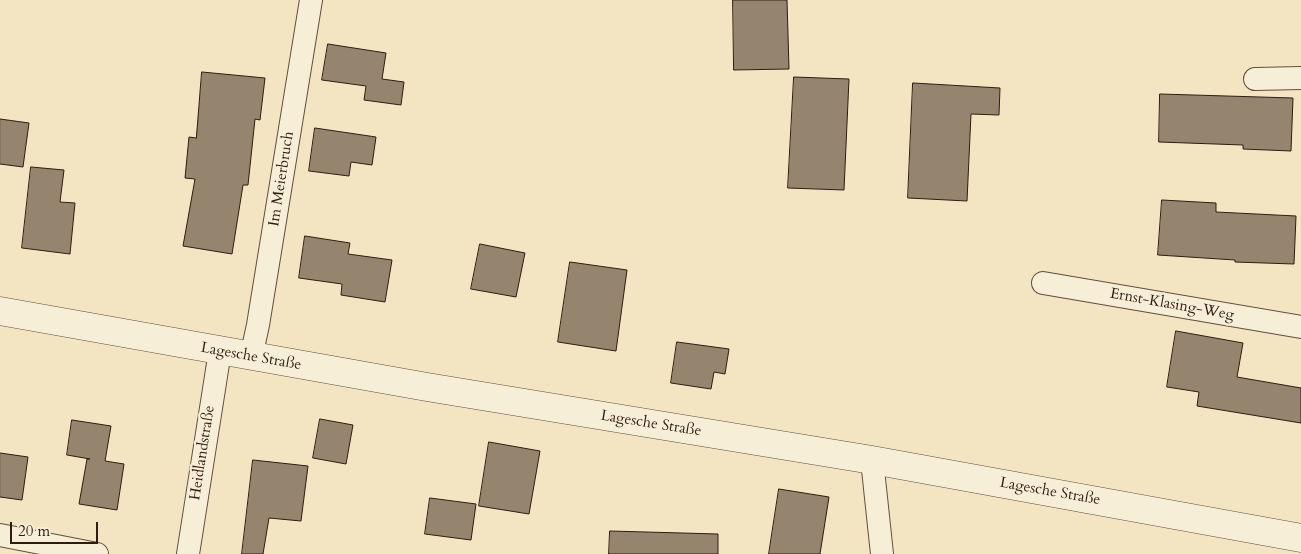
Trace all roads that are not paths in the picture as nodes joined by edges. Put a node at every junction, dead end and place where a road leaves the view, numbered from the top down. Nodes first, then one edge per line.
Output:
1 (311, 0) edge
2 (1301, 78) edge
3 (1255, 79) dead end
4 (1043, 283) dead end
5 (0, 312) edge
6 (1301, 327) edge
7 (220, 351) junction
8 (251, 357) junction
9 (872, 460) junction
10 (0, 535) edge
11 (1301, 538) edge
12 (97, 554) edge
13 (188, 554) edge
14 (882, 554) edge

1 - 8 street, Im Meierbruch
2 - 3 street
4 - 6 street, Ernst-Klasing-Weg
5 - 7 street, Lagesche Straße
7 - 8 street, Lagesche Straße
7 - 13 street, Heidlandstraße
8 - 9 street, Lagesche Straße
9 - 11 street, Lagesche Straße
9 - 14 street
10 - 12 street

